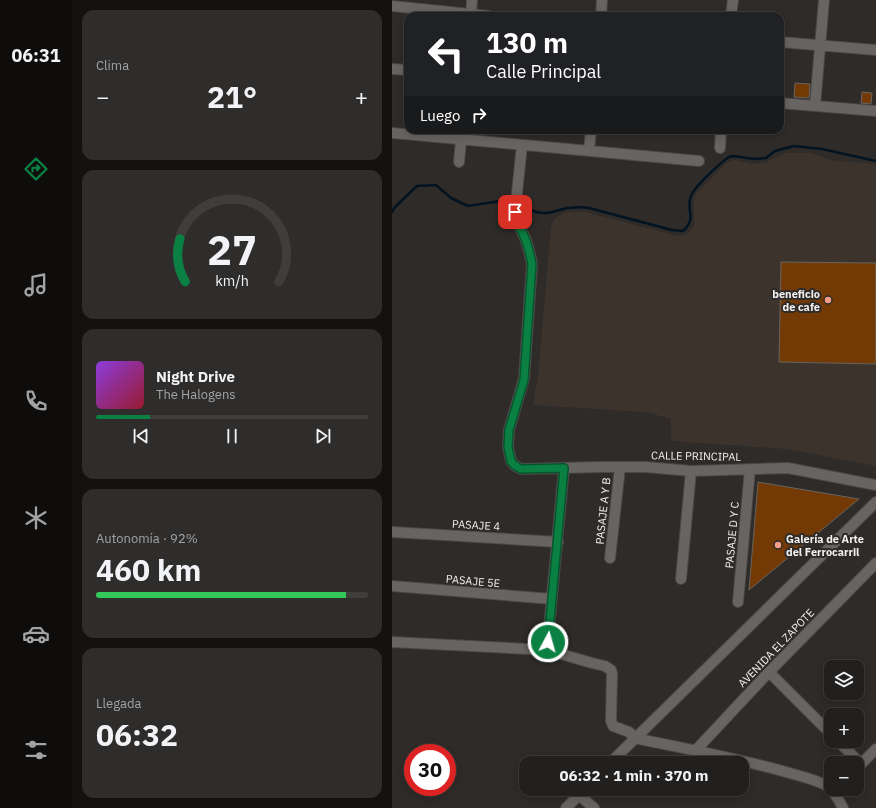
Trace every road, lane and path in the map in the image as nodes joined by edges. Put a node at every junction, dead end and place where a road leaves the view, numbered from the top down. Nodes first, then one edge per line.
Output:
1 (472, 0) edge
2 (602, 0) edge
3 (733, 0) edge
4 (824, 0) edge
5 (392, 6) edge
6 (445, 12) edge
7 (471, 12) edge
8 (601, 12) edge
9 (732, 12) edge
10 (784, 42) edge
11 (820, 45) junction
12 (876, 50) edge
13 (392, 69) edge
14 (404, 70) edge
15 (784, 103) edge
16 (815, 106) junction
17 (876, 111) edge
18 (392, 133) edge
19 (404, 133) edge
20 (426, 134) edge
21 (591, 134) edge
22 (721, 134) edge
23 (461, 135) edge
24 (522, 145) junction
25 (720, 148) dead end
26 (589, 151) junction
27 (699, 161) dead end
28 (459, 162) dead end
29 (620, 467) junction
30 (564, 468) junction
31 (750, 469) junction
32 (691, 471) junction
33 (876, 485) edge
34 (876, 502) edge
35 (392, 532) edge
36 (558, 542) junction
37 (610, 558) dead end
38 (876, 563) edge
39 (681, 579) dead end
40 (392, 586) edge
41 (552, 599) junction
42 (738, 602) dead end
43 (392, 642) edge
44 (546, 650) junction
45 (769, 672) junction
46 (824, 727) edge
47 (635, 738) junction
48 (844, 748) edge
49 (876, 749) edge
50 (695, 751) junction
51 (617, 756) edge
52 (851, 756) edge
53 (864, 761) edge
54 (824, 785) edge
55 (578, 796) edge
56 (585, 796) edge
57 (837, 796) edge
58 (566, 808) edge
59 (594, 808) edge
60 (843, 808) edge

1 - 7 street
2 - 8 street
3 - 9 street
4 - 11 street
5 - 6 street
10 - 11 street
11 - 12 street
11 - 16 street
13 - 14 street
15 - 16 street
16 - 17 street
18 - 19 street
20 - 23 street
21 - 26 street
22 - 25 street
23 - 24 street
23 - 28 street
24 - 26 street
24 - 30 street, CALLE PRINCIPAL
26 - 27 street
29 - 30 street, CALLE PRINCIPAL
29 - 32 street, CALLE PRINCIPAL
29 - 37 street, PASAJE A Y B
30 - 36 street
31 - 32 street, CALLE PRINCIPAL
31 - 33 street, CALLE PRINCIPAL
31 - 42 street, PASAJE D Y C
32 - 39 street
34 - 47 street
35 - 36 street, PASAJE 4
36 - 41 street
38 - 45 street, AVENIDA EL ZAPOTE
40 - 41 street, PASAJE 5E
41 - 44 street
43 - 44 street
44 - 47 street
45 - 46 street
45 - 50 street, AVENIDA EL ZAPOTE
47 - 50 street
47 - 51 street
48 - 52 street
49 - 53 street
50 - 54 street
55 - 58 street
56 - 59 street
57 - 60 street

